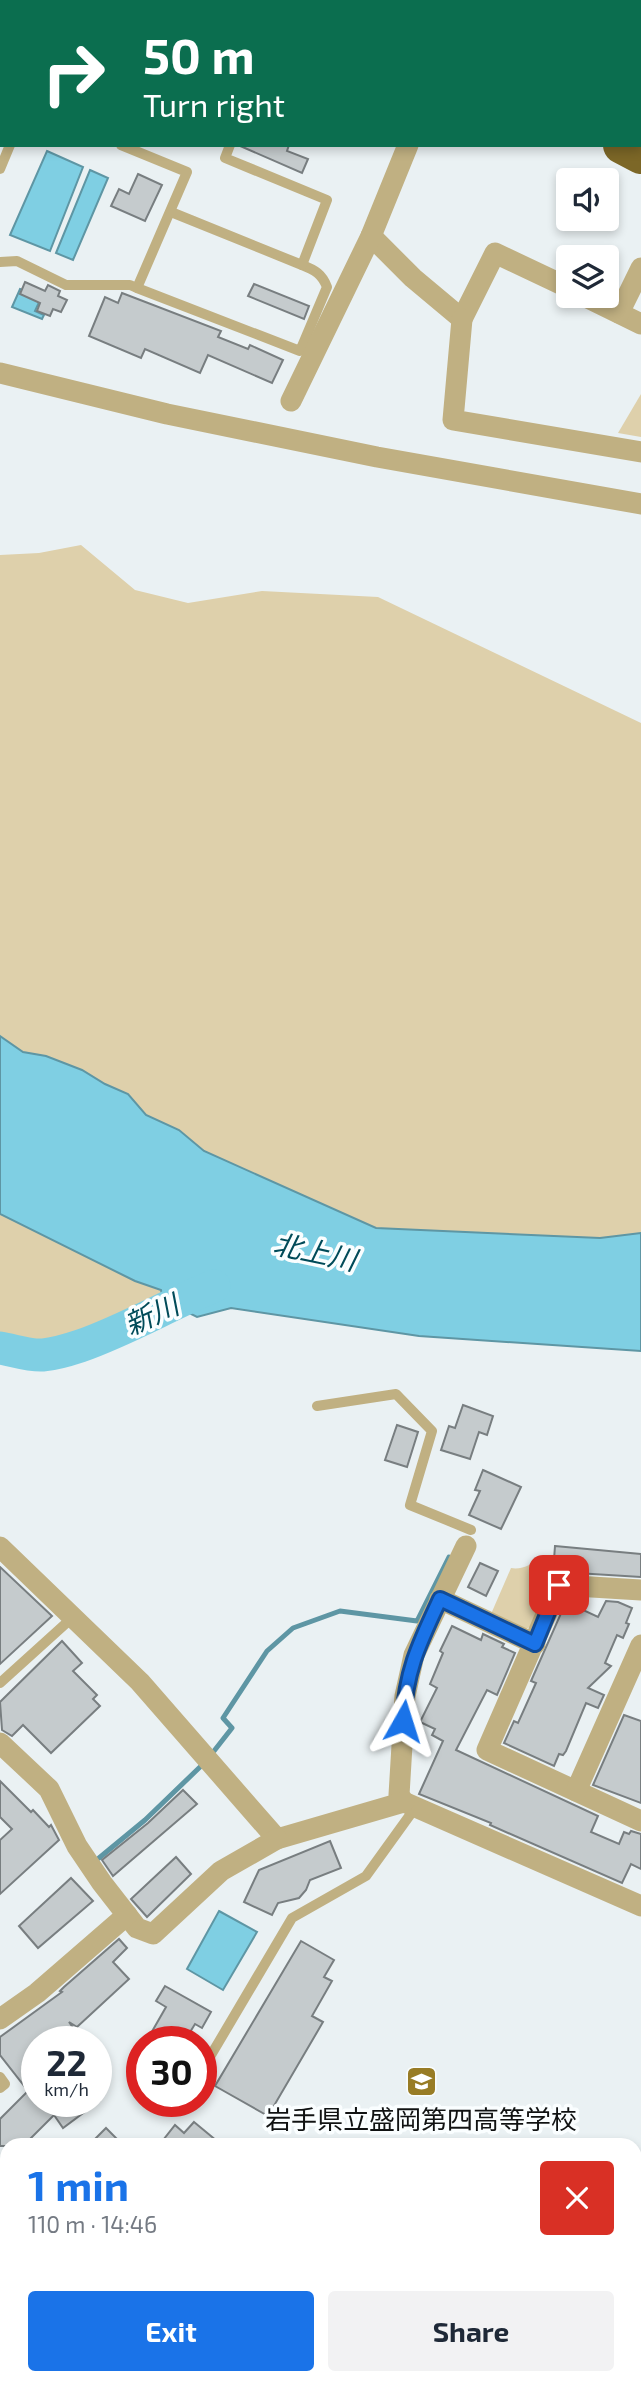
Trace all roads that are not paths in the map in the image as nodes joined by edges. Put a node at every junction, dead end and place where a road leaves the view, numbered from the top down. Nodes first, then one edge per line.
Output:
1 (9, 147) edge
2 (126, 147) edge
3 (229, 147) edge
4 (407, 147) edge
5 (0, 169) edge
6 (171, 212) junction
7 (371, 236) junction
8 (0, 262) edge
9 (302, 265) junction
10 (641, 268) edge
11 (556, 282) edge
12 (137, 288) junction
13 (609, 308) edge
14 (619, 313) junction
15 (462, 319) junction
16 (641, 324) edge
17 (0, 373) edge
18 (291, 401) dead end
19 (641, 452) edge
20 (641, 504) edge
21 (317, 1406) dead end
22 (469, 1538) joint
23 (0, 1547) edge
24 (641, 1590) edge
25 (440, 1599) junction
26 (73, 1617) junction
27 (535, 1644) junction
28 (641, 1645) edge
29 (0, 1683) edge
30 (0, 1743) edge
31 (576, 1791) junction
32 (410, 1805) junction
33 (641, 1821) edge
34 (277, 1839) junction
35 (641, 1906) edge
36 (127, 1915) junction
37 (0, 2019) edge
38 (217, 2046) edge
39 (0, 2077) edge
40 (0, 2088) edge

1 - 5 lane
2 - 6 lane
3 - 9 lane
4 - 7 street
6 - 9 lane
6 - 12 lane
7 - 15 street
7 - 18 street
8 - 12 lane
9 - 12 lane
10 - 14 street
11 - 15 street
13 - 14 street
14 - 16 street
15 - 19 street
17 - 20 street
21 - 22 lane
22 - 25 street
23 - 26 street
24 - 27 street
25 - 27 street
25 - 32 street
26 - 29 lane
26 - 34 street
27 - 31 street
28 - 31 street
30 - 36 street
31 - 33 street
32 - 34 street
32 - 35 street
32 - 38 lane
34 - 36 street
36 - 37 street
39 - 40 lane

